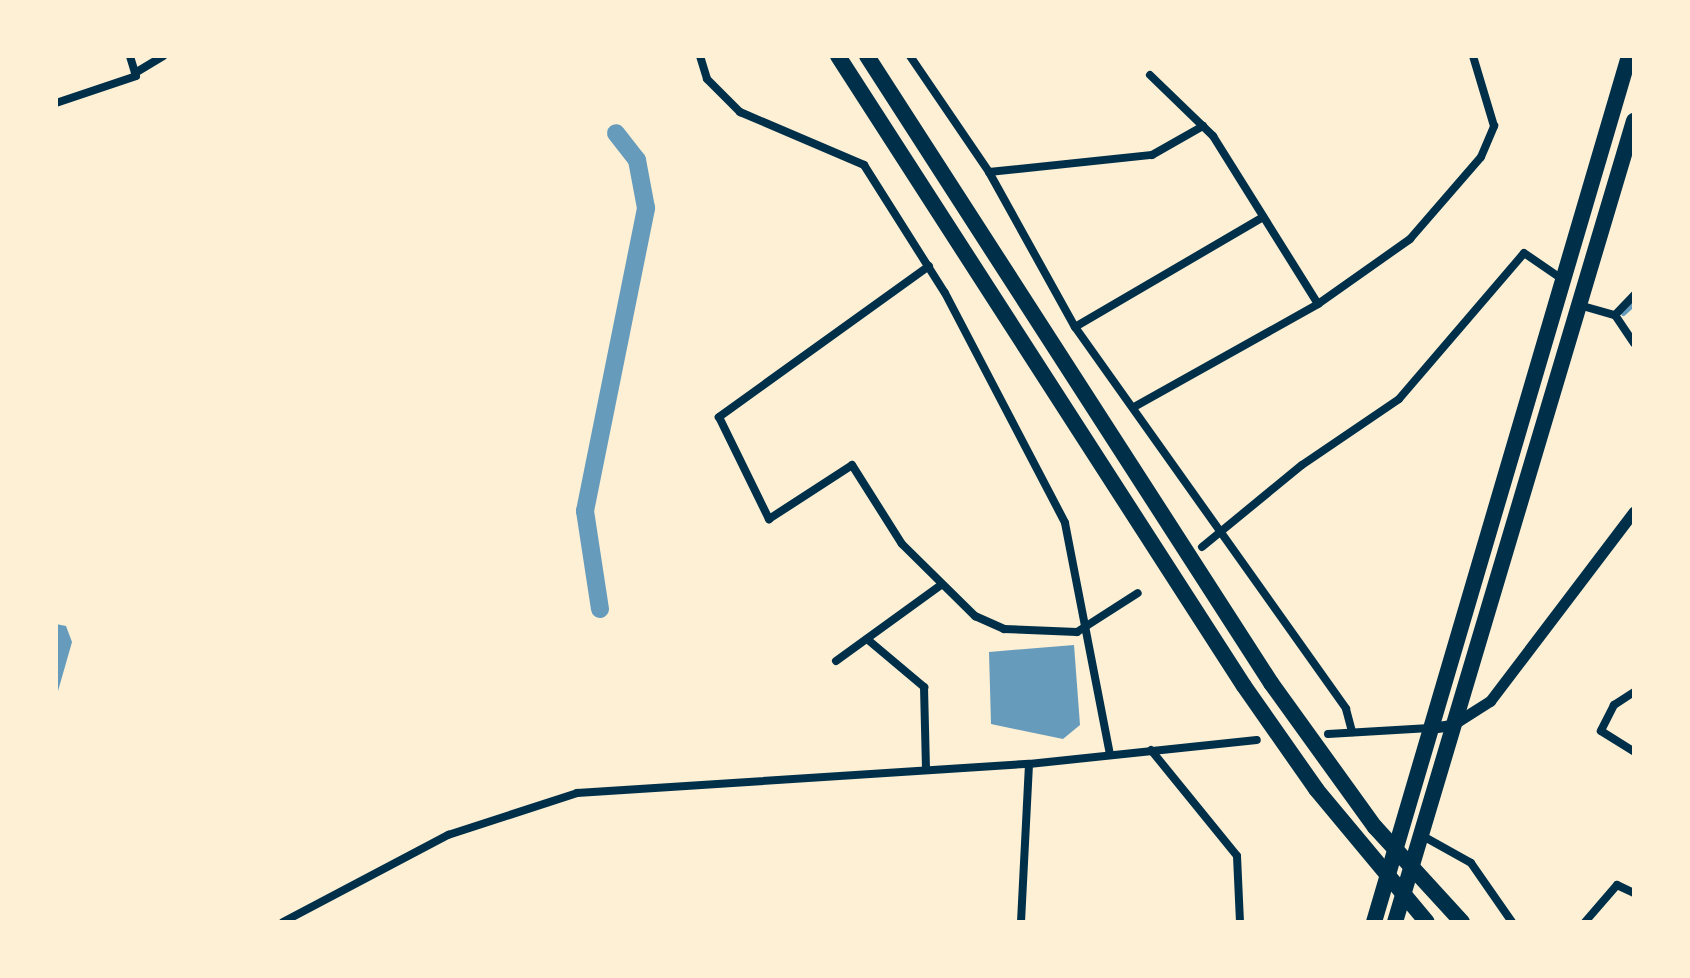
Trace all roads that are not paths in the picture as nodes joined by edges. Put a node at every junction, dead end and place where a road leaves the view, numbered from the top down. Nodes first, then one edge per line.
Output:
1 (130, 56) edge
2 (163, 56) edge
3 (700, 56) edge
4 (838, 56) edge
5 (867, 56) edge
6 (910, 56) edge
7 (1473, 56) edge
8 (1629, 56) edge
9 (135, 73) junction
10 (1150, 75) dead end
11 (56, 103) edge
12 (1634, 121) edge
13 (1203, 126) junction
14 (989, 172) junction
15 (1263, 217) junction
16 (929, 266) junction
17 (1562, 279) junction
18 (1634, 295) edge
19 (1318, 304) junction
20 (1578, 305) junction
21 (1615, 315) junction
22 (1075, 327) junction
23 (1634, 343) edge
24 (1134, 407) junction
25 (1634, 511) edge
26 (1223, 533) junction
27 (1202, 547) dead end
28 (941, 585) junction
29 (1138, 593) dead end
30 (1091, 626) junction
31 (867, 639) junction
32 (836, 661) dead end
33 (1634, 692) edge
34 (1452, 725) junction
35 (1430, 728) junction
36 (1352, 732) junction
37 (1328, 734) dead end
38 (1257, 740) dead end
39 (1151, 750) junction
40 (1634, 752) edge
41 (1110, 754) junction
42 (1029, 764) junction
43 (926, 770) junction
44 (1421, 835) junction
45 (1634, 893) edge
46 (1424, 918) edge
47 (283, 922) edge
48 (1021, 922) edge
49 (1240, 922) edge
50 (1374, 922) edge
51 (1395, 922) edge
52 (1462, 922) edge
53 (1512, 922) edge
54 (1585, 922) edge

1 - 9 street
2 - 9 street
3 - 16 street
4 - 46 highway
5 - 52 highway
6 - 14 street
7 - 19 street
8 - 17 highway
9 - 11 street
10 - 13 street
12 - 20 highway
13 - 14 street
13 - 15 street
14 - 22 street
15 - 19 street
15 - 22 street
16 - 28 street
16 - 30 street
17 - 26 street
17 - 35 highway
18 - 21 street
19 - 24 street
20 - 21 street
20 - 34 highway
21 - 23 street
22 - 24 street
24 - 26 street
25 - 34 street
26 - 27 street
26 - 36 street
28 - 30 street
28 - 31 street
29 - 30 street
30 - 41 street
31 - 32 street
31 - 43 street
33 - 40 street
34 - 35 street
34 - 44 highway
35 - 36 street
35 - 50 highway
36 - 37 street
38 - 39 street
39 - 41 street
39 - 49 street
41 - 42 street
42 - 43 street
42 - 48 street
43 - 47 street
44 - 51 highway
44 - 53 street
45 - 54 street

